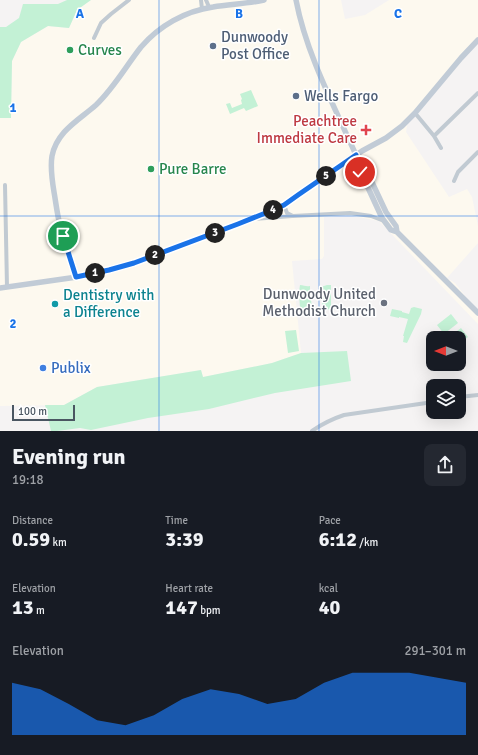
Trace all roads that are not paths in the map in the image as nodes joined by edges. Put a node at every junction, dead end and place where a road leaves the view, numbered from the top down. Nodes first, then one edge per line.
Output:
1 (129, 0) edge
2 (201, 0) edge
3 (206, 0) edge
4 (264, 0) edge
5 (296, 0) edge
6 (209, 7) junction
7 (202, 9) junction
8 (94, 38) dead end
9 (478, 40) edge
10 (478, 93) edge
11 (415, 113) junction
12 (434, 136) junction
13 (440, 148) dead end
14 (478, 152) edge
15 (356, 155) junction
16 (454, 181) dead end
17 (5, 185) dead end
18 (284, 205) junction
19 (377, 207) junction
20 (292, 216) junction
21 (371, 216) junction
22 (251, 219) junction
23 (384, 221) junction
24 (397, 232) junction
25 (76, 277) junction
26 (7, 287) junction
27 (0, 288) edge
28 (478, 313) edge
29 (478, 395) edge
30 (466, 396) edge
31 (426, 403) edge
32 (312, 431) edge

1 - 8 street
2 - 7 street
3 - 6 street
4 - 6 street
5 - 15 street
6 - 7 street
7 - 25 street
9 - 11 street
10 - 12 street
11 - 12 street
11 - 15 street
12 - 13 street
14 - 16 street
15 - 18 street
15 - 19 street
15 - 24 street
17 - 26 street
18 - 20 street
18 - 22 street
19 - 21 street
19 - 23 street
20 - 21 street
20 - 22 street
21 - 23 street
22 - 25 street
23 - 24 street
24 - 28 street
25 - 26 street
26 - 27 street
29 - 30 street
31 - 32 street

